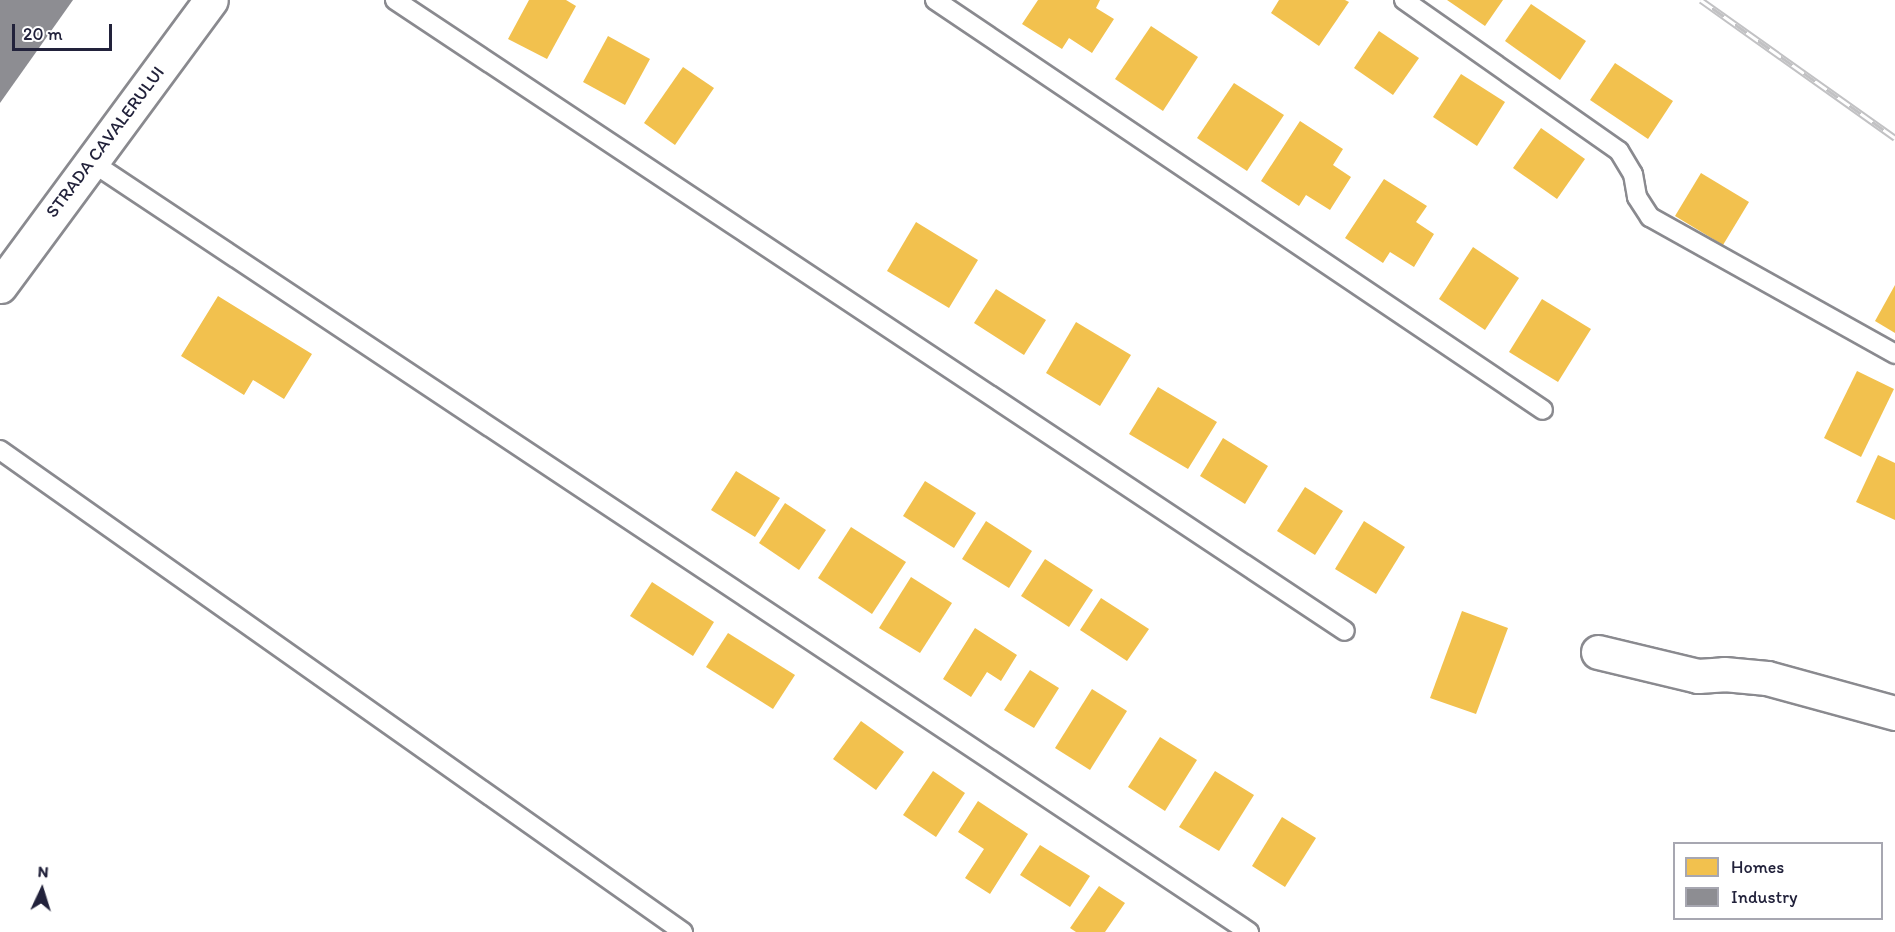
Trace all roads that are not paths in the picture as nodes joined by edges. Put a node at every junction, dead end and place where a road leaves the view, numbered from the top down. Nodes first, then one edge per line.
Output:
1 (211, 0) edge
2 (395, 0) edge
3 (935, 0) edge
4 (1404, 0) edge
5 (90, 161) junction
6 (0, 286) edge
7 (1895, 354) edge
8 (1543, 410) dead end
9 (0, 450) edge
10 (1345, 631) dead end
11 (1598, 652) dead end
12 (1895, 713) edge
13 (683, 932) edge
14 (1249, 932) edge

1 - 5 main road, STRADA CAVALERULUI
2 - 10 lane
3 - 8 lane
4 - 7 lane
5 - 6 main road, STRADA CAVALERULUI
5 - 14 lane
9 - 13 lane
11 - 12 main road

